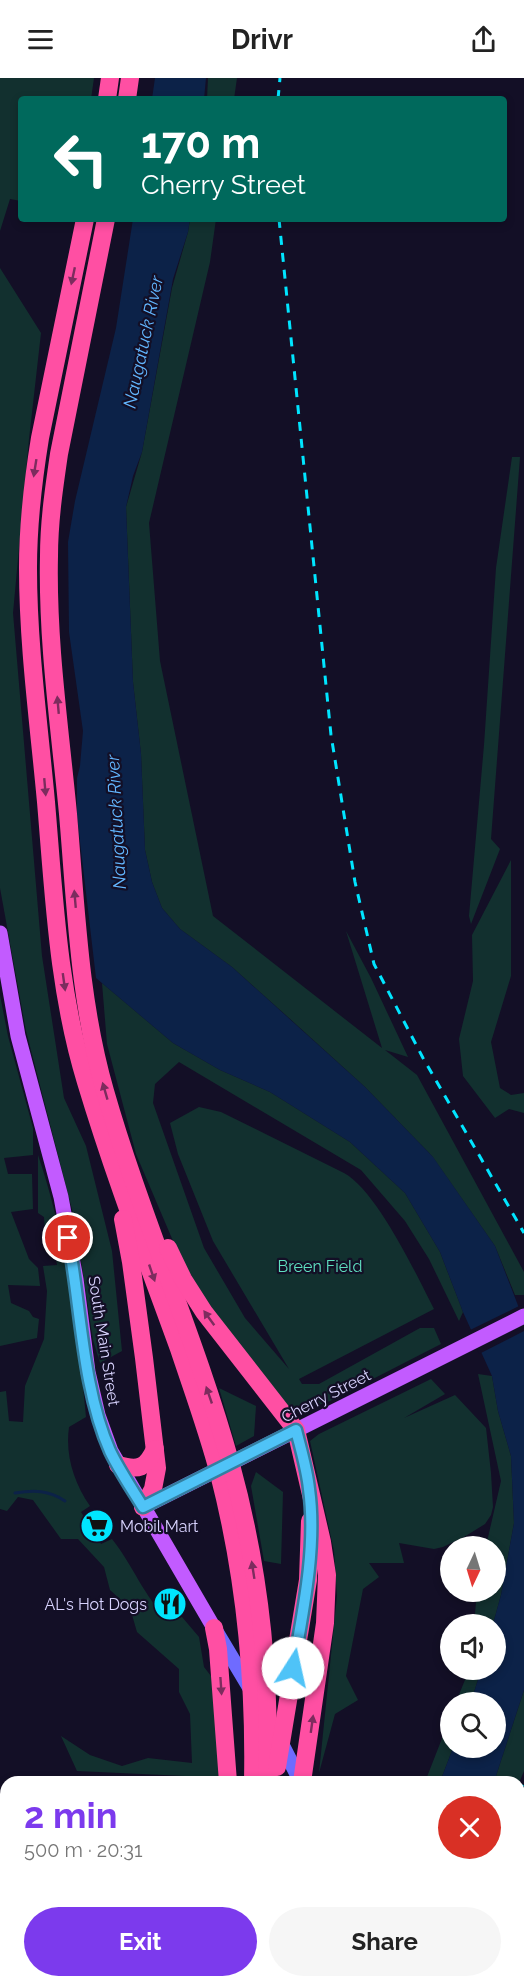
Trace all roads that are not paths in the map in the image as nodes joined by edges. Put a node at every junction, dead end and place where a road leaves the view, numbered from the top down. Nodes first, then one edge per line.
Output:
1 (110, 78) edge
2 (130, 78) edge
3 (107, 96) edge
4 (127, 96) edge
5 (84, 222) edge
6 (105, 222) edge
7 (0, 933) edge
8 (113, 1120) junction
9 (111, 1159) junction
10 (524, 1316) edge
11 (296, 1430) junction
12 (155, 1449) junction
13 (220, 1454) junction
14 (118, 1465) junction
15 (228, 1482) junction
16 (310, 1490) junction
17 (143, 1507) junction
18 (214, 1628) junction
19 (228, 1776) edge
20 (253, 1776) edge
21 (267, 1776) edge
22 (277, 1776) edge
23 (299, 1776) edge
24 (303, 1776) edge

1 - 3 highway
2 - 4 highway
5 -> 9 highway
8 -> 6 highway
7 - 14 main road, South Main Street
11 -> 8 highway
13 -> 8 highway
9 - 12 highway
9 -> 13 highway
10 - 11 main road, Cherry Street
11 - 16 highway
11 - 17 main road, Cherry Street
12 - 14 highway
12 - 17 highway
13 - 15 highway
14 - 17 main road, South Main Street
15 - 20 highway
21 -> 15 highway
16 - 22 highway
24 -> 16 highway
17 - 18 main road, South Main Street
18 -> 19 highway
18 - 23 main road, South Main Street

